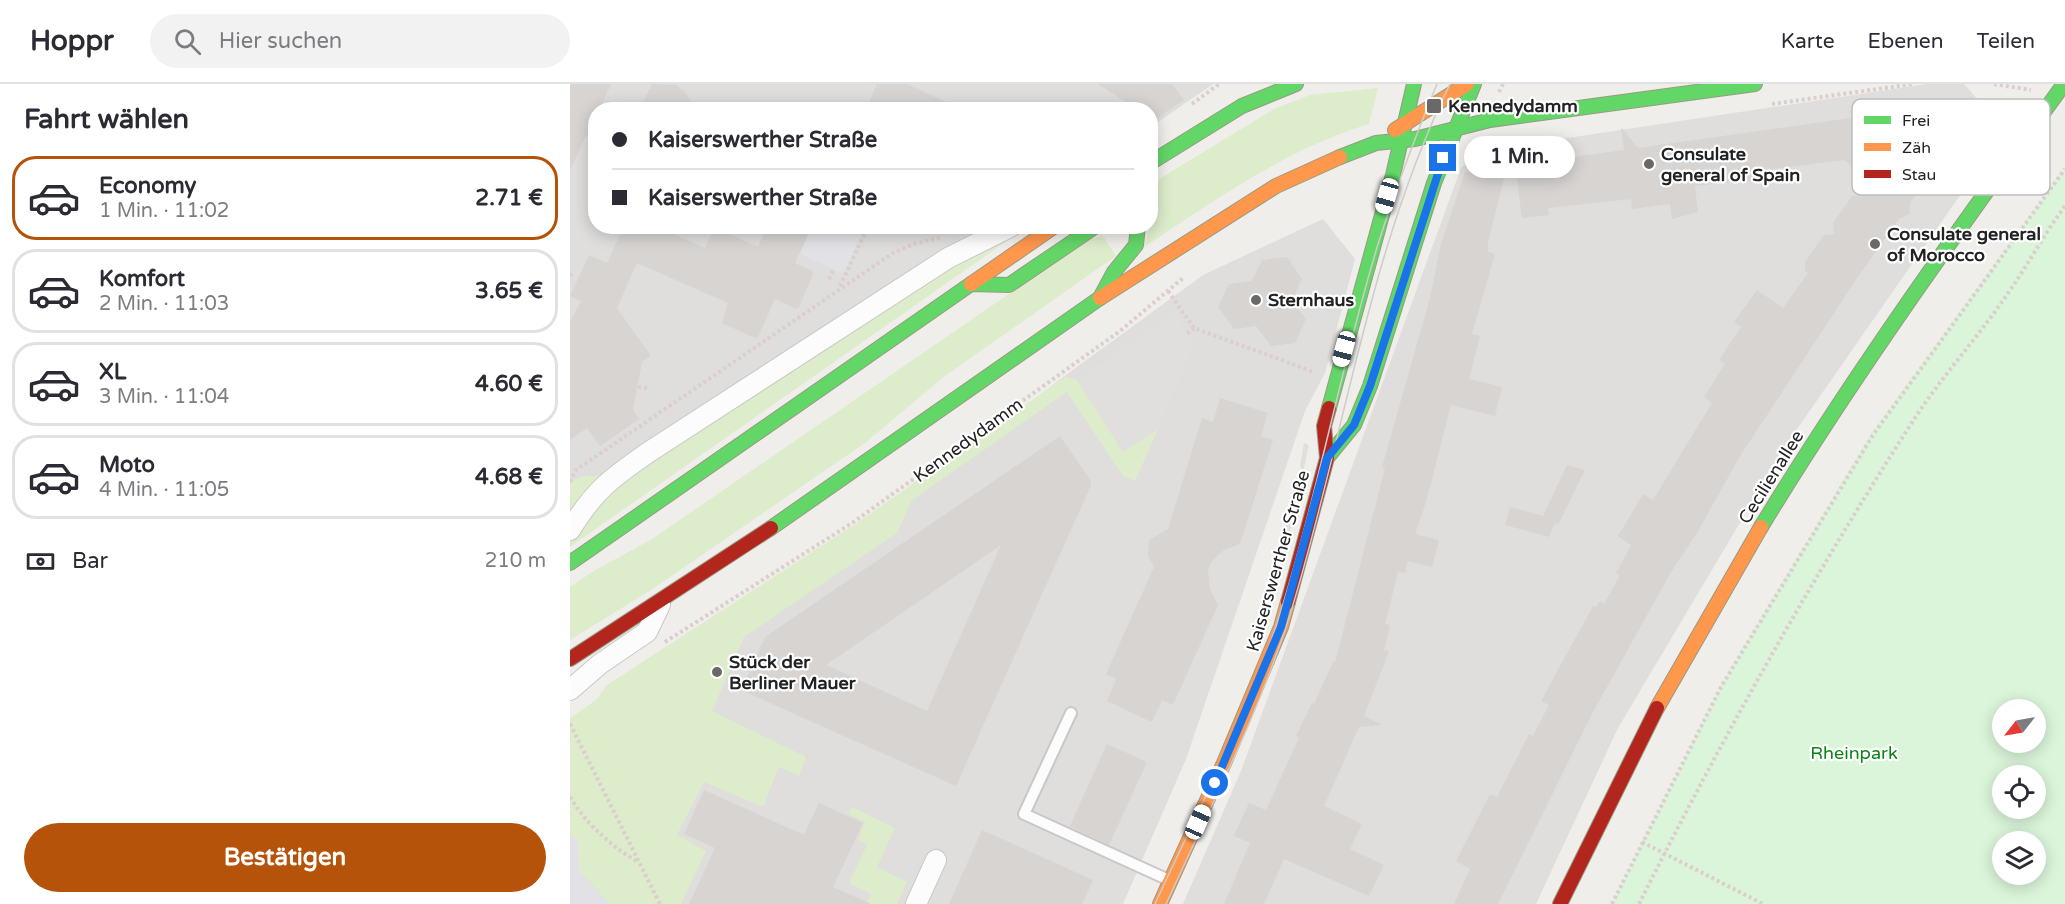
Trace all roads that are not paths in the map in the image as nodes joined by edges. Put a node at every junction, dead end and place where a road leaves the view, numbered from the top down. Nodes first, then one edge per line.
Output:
1 (1274, 84) edge
2 (1296, 84) edge
3 (1414, 84) edge
4 (1467, 84) edge
5 (1474, 84) edge
6 (1755, 84) edge
7 (1242, 106) junction
8 (1404, 123) junction
9 (1456, 129) junction
10 (1400, 141) junction
11 (1376, 143) junction
12 (1158, 158) edge
13 (1981, 195) edge
14 (996, 234) edge
15 (1043, 234) edge
16 (1084, 234) edge
17 (1141, 234) edge
18 (970, 284) junction
19 (1100, 298) junction
20 (1327, 458) junction
21 (613, 477) junction
22 (570, 500) edge
23 (570, 530) edge
24 (570, 563) edge
25 (661, 602) junction
26 (570, 659) edge
27 (570, 690) edge
28 (1071, 713) dead end
29 (936, 861) dead end
30 (1171, 881) junction
31 (916, 904) edge
32 (1160, 904) edge
33 (1560, 904) edge

1 - 7 main road
2 - 7 main road
3 - 8 main road, Kaiserswerther Straße
4 - 8 main road
5 - 9 main road, Kaiserswerther Straße
6 - 9 main road
7 - 12 main road
8 - 10 main road, Kaiserswerther Straße
8 - 11 main road
9 - 10 main road
9 - 20 main road, Kaiserswerther Straße
10 - 11 main road
10 - 20 main road, Kaiserswerther Straße
11 - 19 main road
13 - 33 main road, Cecilienallee
14 - 21 street
15 - 18 main road
16 - 18 main road
17 - 19 main road
18 - 24 main road
19 - 25 main road
20 - 30 main road, Kaiserswerther Straße
21 - 22 street
21 - 23 street
25 - 26 main road
25 - 27 street
28 - 30 lane
29 - 31 street
30 - 32 main road, Kaiserswerther Straße

